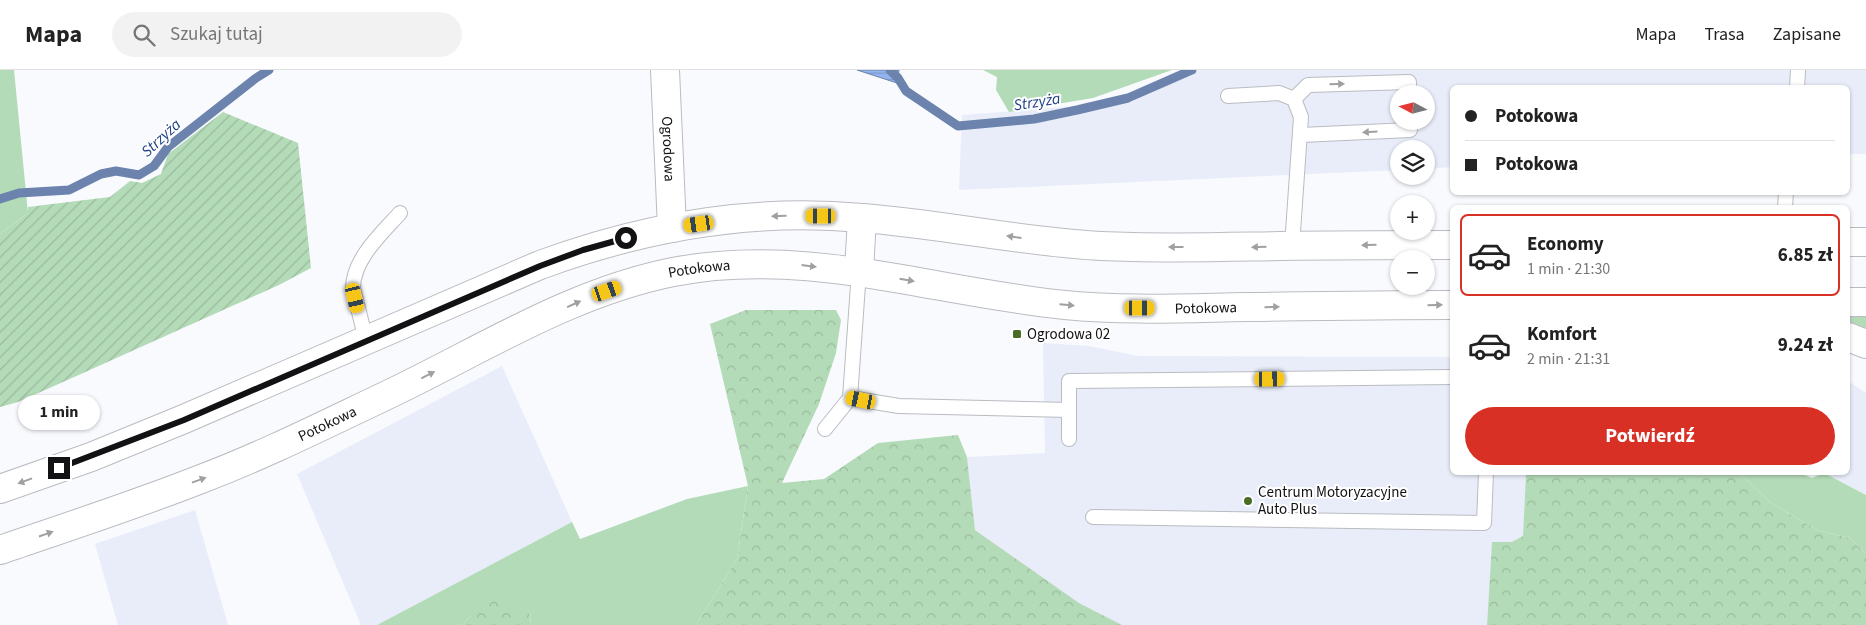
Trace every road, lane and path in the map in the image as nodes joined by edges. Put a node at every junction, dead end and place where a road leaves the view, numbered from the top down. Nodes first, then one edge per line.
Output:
1 (665, 70) edge
2 (1798, 70) edge
3 (1409, 85) edge
4 (1797, 85) edge
5 (1228, 96) dead end
6 (1294, 99) junction
7 (1410, 130) edge
8 (1301, 135) junction
9 (400, 213) dead end
10 (862, 218) junction
11 (672, 228) junction
12 (1850, 242) edge
13 (1866, 242) edge
14 (1450, 244) edge
15 (1292, 246) junction
16 (858, 272) junction
17 (1850, 302) edge
18 (1866, 302) edge
19 (1450, 305) edge
20 (1850, 338) edge
21 (366, 340) junction
22 (1866, 344) edge
23 (1450, 377) edge
24 (850, 398) junction
25 (1069, 410) junction
26 (825, 429) dead end
27 (1070, 439) dead end
28 (1486, 475) edge
29 (0, 489) edge
30 (1092, 517) dead end
31 (0, 550) edge

1 - 11 main road, Ogrodowa
2 - 4 lane
6 -> 3 lane
5 - 6 lane
6 - 8 lane
7 -> 8 lane
8 - 15 lane
9 - 21 lane
10 -> 11 main road
15 -> 10 main road
10 - 16 main road
11 - 21 main road
12 - 13 main road
14 -> 15 main road
16 -> 19 main road, Potokowa
16 - 24 lane
31 -> 16 main road, Potokowa
17 - 18 main road
20 - 22 main road
21 -> 29 main road
23 - 25 lane
24 - 25 lane
24 - 26 lane
25 - 27 lane
28 - 30 lane

